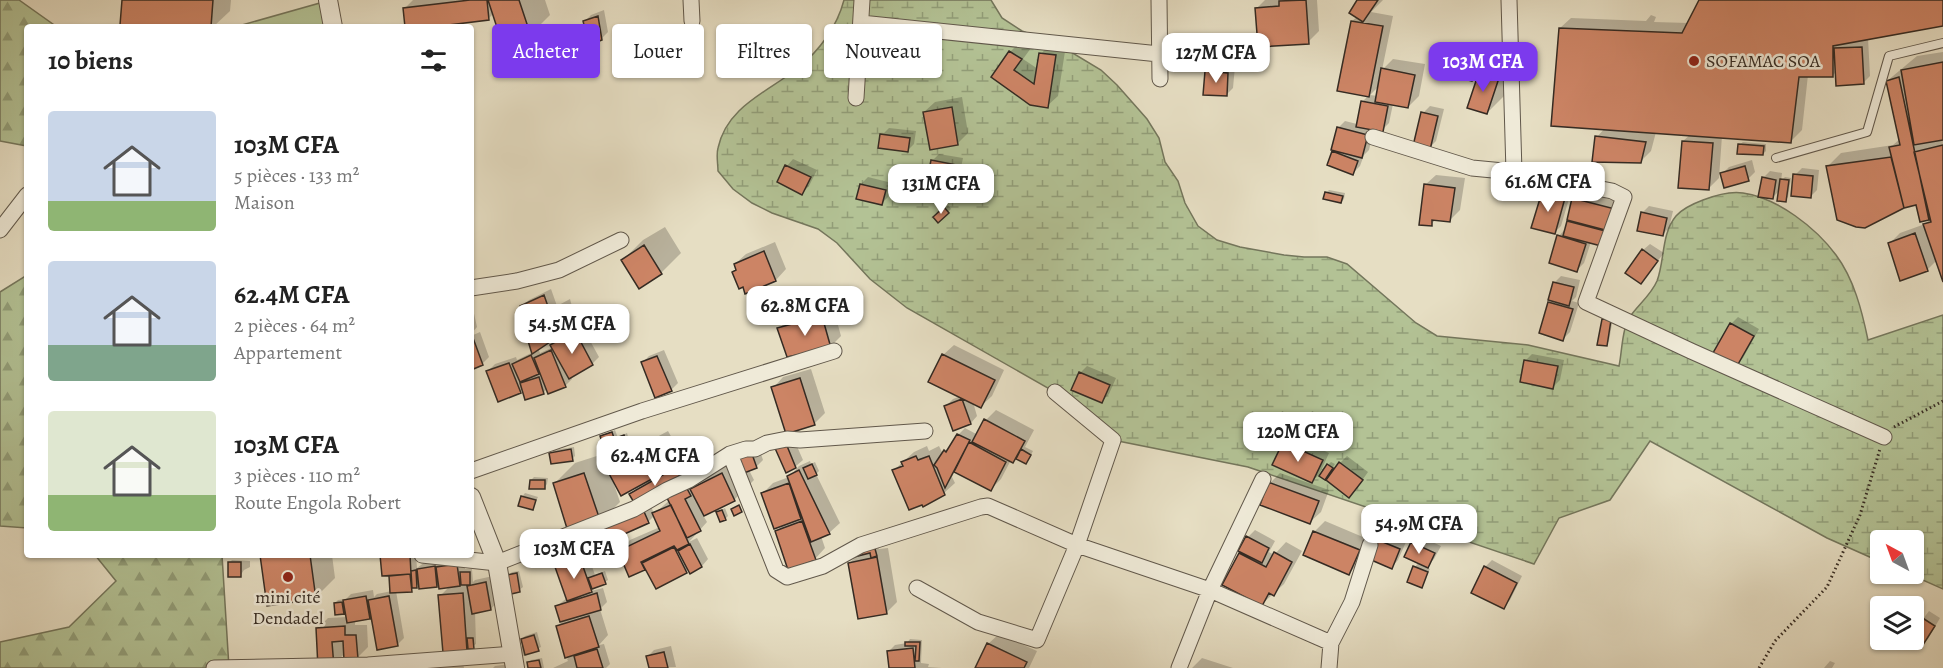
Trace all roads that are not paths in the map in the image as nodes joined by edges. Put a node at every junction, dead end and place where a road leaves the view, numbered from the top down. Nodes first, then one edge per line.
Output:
1 (328, 0) edge
2 (691, 0) edge
3 (862, 0) edge
4 (1159, 0) edge
5 (1509, 0) edge
6 (692, 21) dead end
7 (861, 23) junction
8 (332, 24) edge
9 (1943, 43) edge
10 (1159, 54) junction
11 (1160, 79) dead end
12 (856, 98) dead end
13 (1373, 137) dead end
14 (1776, 158) dead end
15 (1514, 171) junction
16 (24, 199) edge
17 (0, 230) edge
18 (621, 240) dead end
19 (474, 288) edge
20 (834, 351) dead end
21 (1055, 392) dead end
22 (925, 431) dead end
23 (1884, 437) road end
24 (730, 454) junction
25 (474, 470) edge
26 (1263, 479) dead end
27 (474, 505) edge
28 (1077, 545) junction
29 (1370, 545) dead end
30 (450, 558) edge
31 (497, 563) junction
32 (917, 588) dead end
33 (1210, 590) junction
34 (1331, 643) junction
35 (514, 661) edge
36 (214, 668) edge
37 (1179, 668) edge
38 (1329, 668) edge

1 - 8 street
2 - 6 street
3 - 7 street
4 - 10 street
5 - 15 street
7 - 10 street
7 - 12 street
9 - 14 lane
10 - 11 street
13 - 15 street
15 - 23 street
16 - 17 street
18 - 19 street
20 - 25 street
21 - 28 street
22 - 24 street
24 - 28 street
24 - 31 street
26 - 33 street
27 - 31 street
28 - 32 street
28 - 33 street
29 - 34 street
30 - 31 street
31 - 35 street
33 - 34 street
33 - 37 street
34 - 38 street
35 - 36 street

